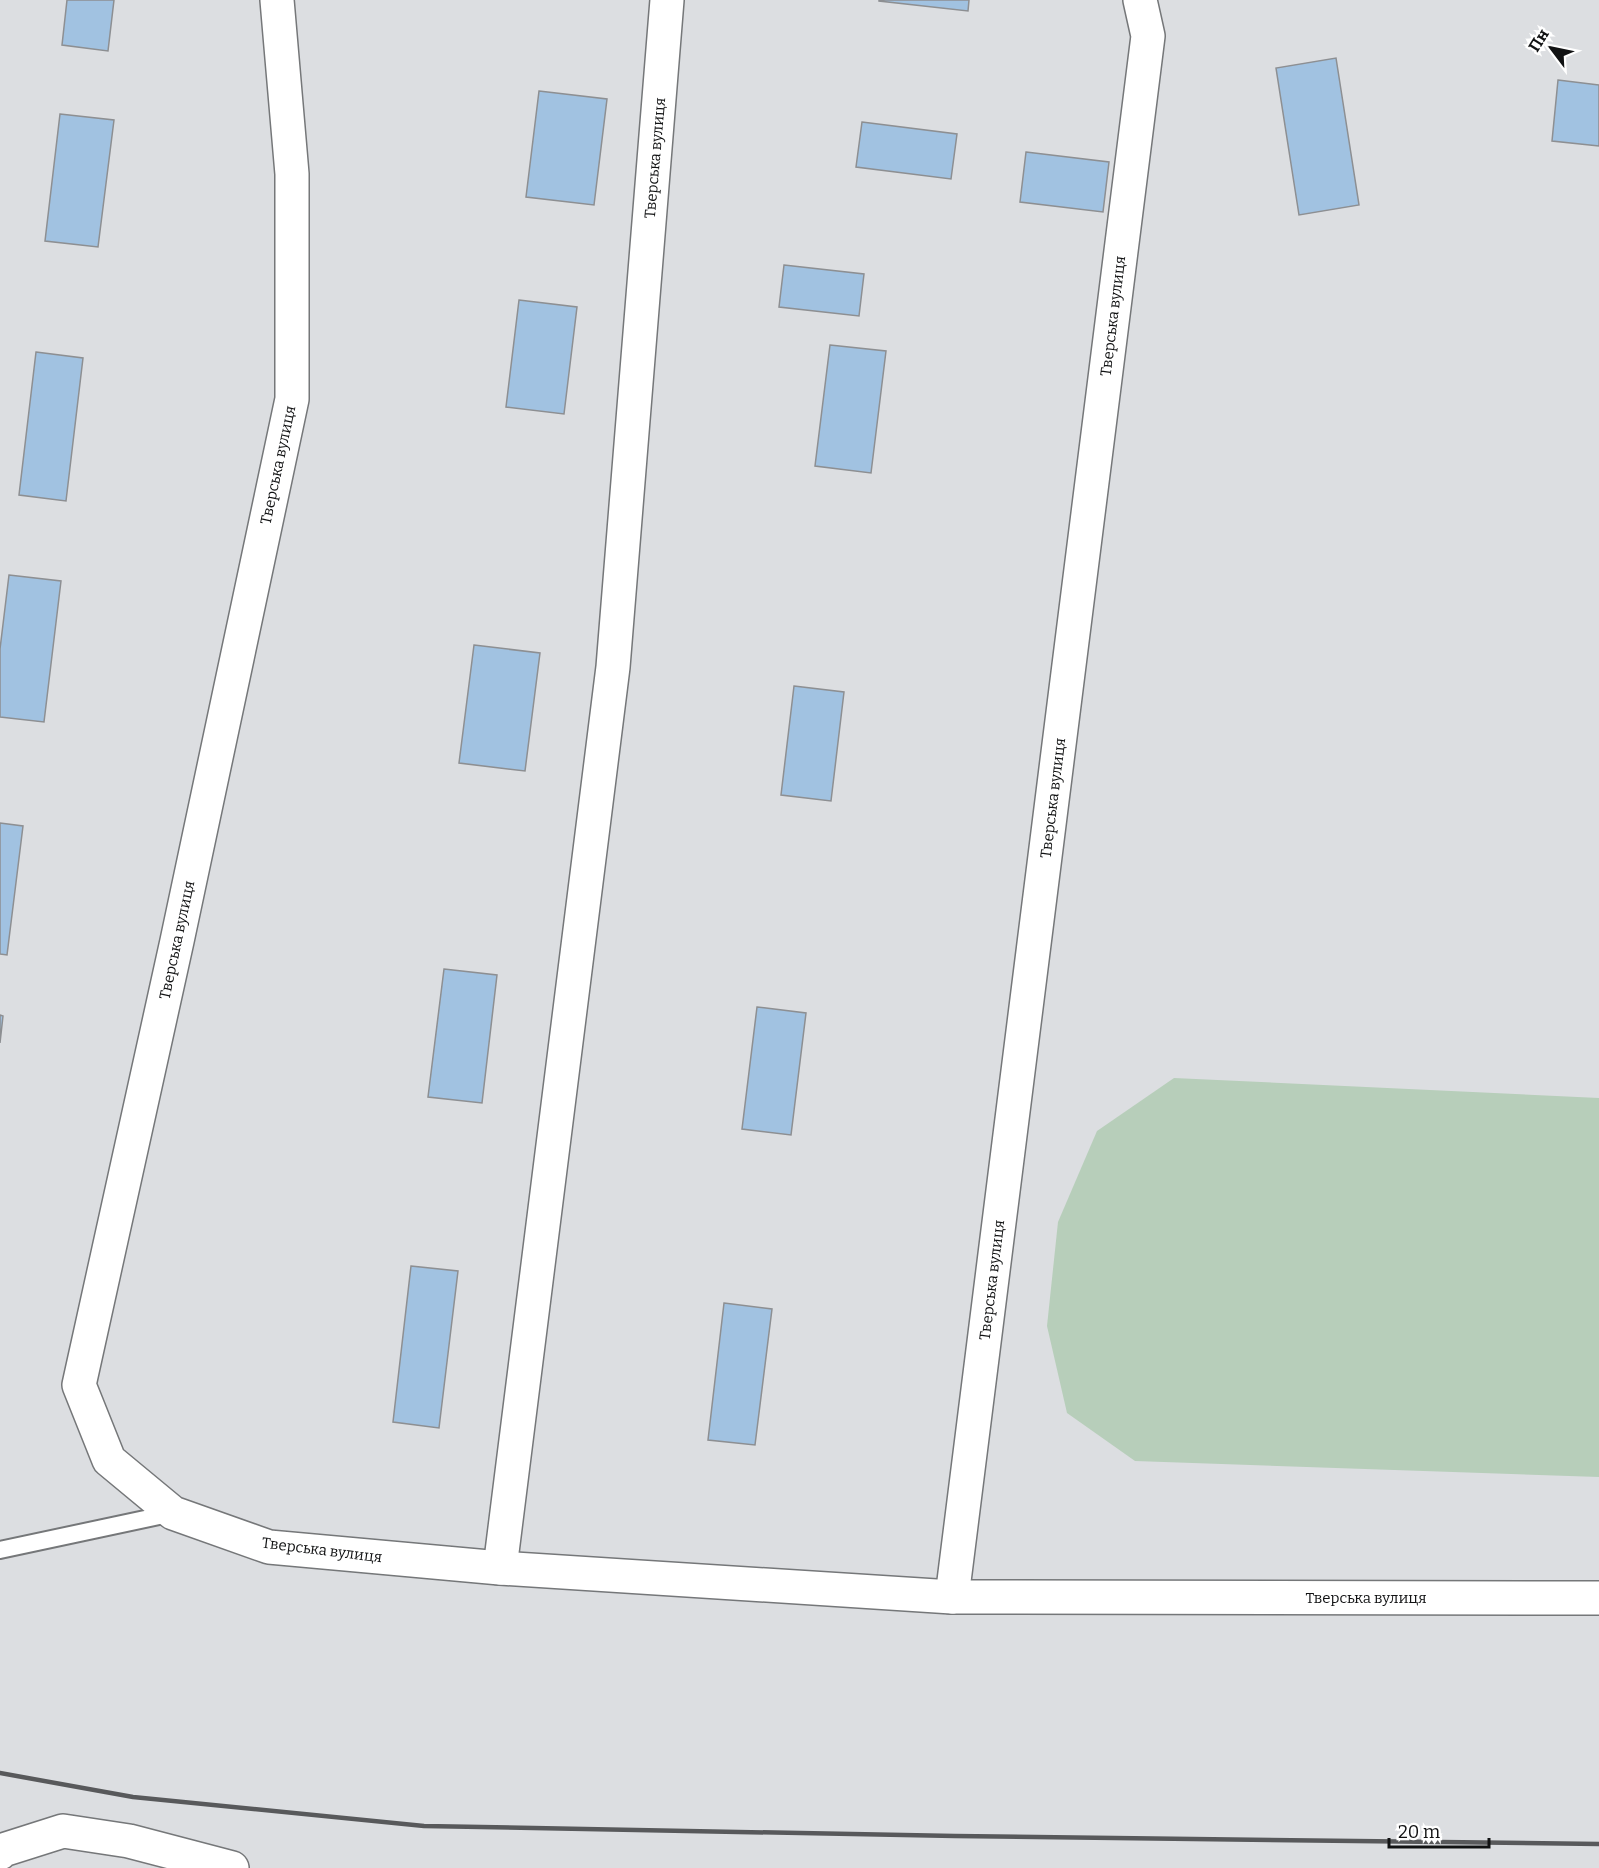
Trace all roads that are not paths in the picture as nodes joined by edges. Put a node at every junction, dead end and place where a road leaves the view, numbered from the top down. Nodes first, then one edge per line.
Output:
1 (277, 0) edge
2 (668, 0) edge
3 (1140, 0) edge
4 (173, 1513) junction
5 (0, 1550) edge
6 (500, 1568) junction
7 (952, 1597) junction
8 (1599, 1598) edge
9 (0, 1853) edge
10 (232, 1868) edge

1 - 4 street, Тверська вулиця
2 - 6 street, Тверська вулиця
3 - 7 street, Тверська вулиця
4 - 5 lane
4 - 6 street, Тверська вулиця
6 - 7 street, Тверська вулиця
7 - 8 street, Тверська вулиця
9 - 10 street

